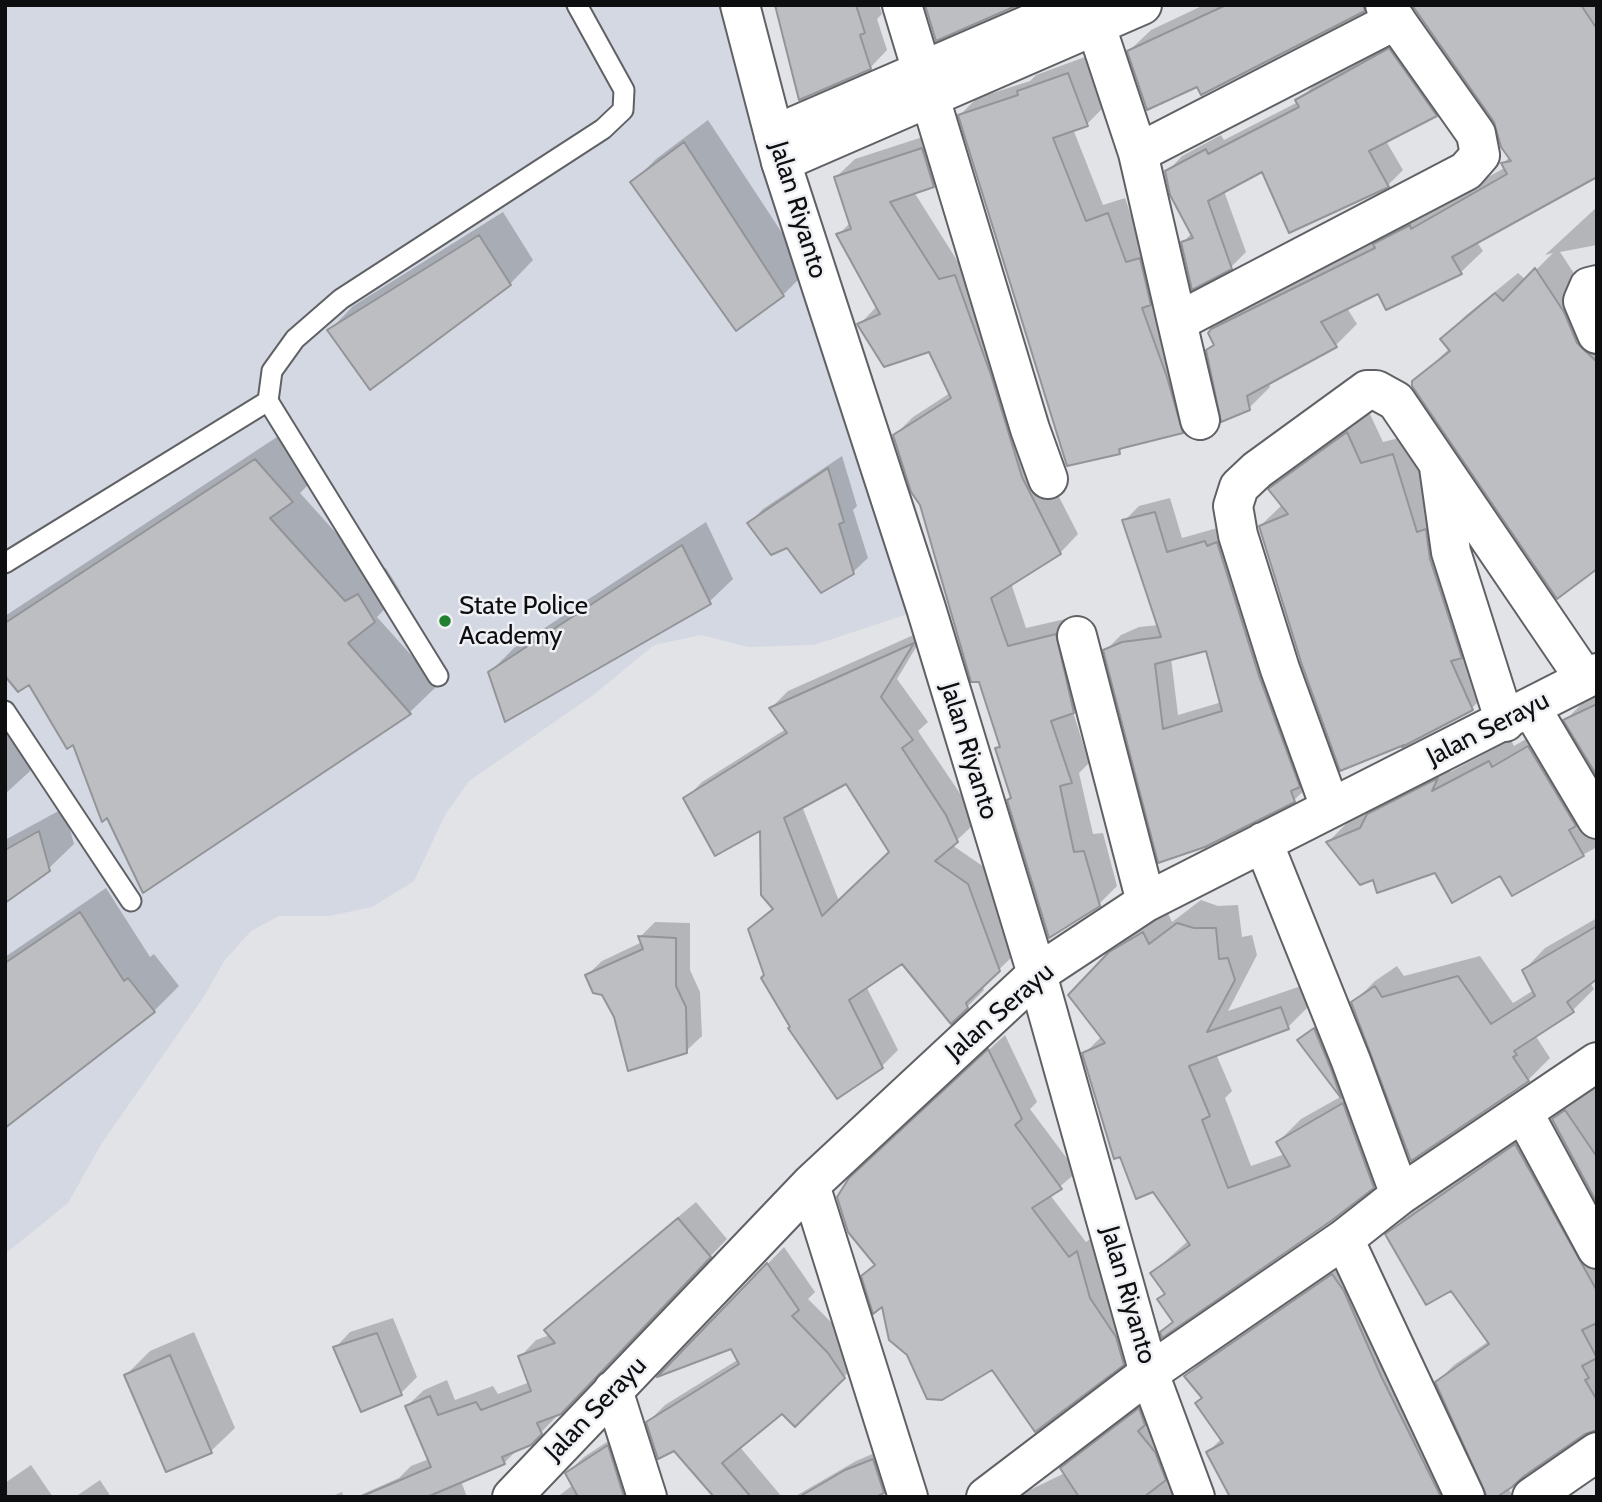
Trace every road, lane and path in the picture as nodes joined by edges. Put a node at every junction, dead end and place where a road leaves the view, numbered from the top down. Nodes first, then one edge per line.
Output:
1 (577, 5) edge
2 (740, 5) edge
3 (902, 5) edge
4 (1142, 5) edge
5 (1087, 12) edge
6 (1391, 13) edge
7 (926, 85) junction
8 (778, 148) junction
9 (1138, 153) junction
10 (1597, 285) edge
11 (1177, 322) junction
12 (1597, 334) edge
13 (268, 401) junction
14 (1200, 420) dead end
15 (1438, 462) junction
16 (1048, 480) dead end
17 (5, 562) edge
18 (1077, 636) dead end
19 (438, 676) dead end
20 (1591, 676) edge
21 (5, 711) edge
22 (1518, 715) junction
23 (1330, 807) junction
24 (1597, 819) edge
25 (1263, 842) junction
26 (131, 901) dead end
27 (1146, 902) junction
28 (1037, 974) junction
29 (1597, 1062) edge
30 (1523, 1112) junction
31 (810, 1185) junction
32 (1400, 1195) junction
33 (1344, 1239) junction
34 (1597, 1250) edge
35 (1149, 1373) junction
36 (613, 1390) junction
37 (1597, 1451) edge
38 (512, 1497) edge
39 (647, 1497) edge
40 (908, 1497) edge
41 (986, 1497) edge
42 (1195, 1497) edge
43 (1465, 1497) edge
44 (1532, 1497) edge

1 - 13 lane
2 - 8 street, Jalan Riyanto
3 - 7 street
4 - 5 street
5 - 7 street
5 - 9 street
6 - 9 street
6 - 11 street
7 - 8 street
7 - 16 street
8 - 28 street, Jalan Riyanto
9 - 11 street
10 - 12 street
11 - 14 street
13 - 17 lane
13 - 19 lane
15 - 20 street
15 - 22 street
15 - 23 street
18 - 27 street
20 - 22 street, Jalan Serayu
21 - 26 lane
22 - 23 street, Jalan Serayu
22 - 24 street
23 - 25 street, Jalan Serayu
25 - 27 street, Jalan Serayu
25 - 32 street
27 - 28 street, Jalan Serayu
28 - 31 street, Jalan Serayu
28 - 35 street, Jalan Riyanto
29 - 30 street
30 - 32 street
30 - 34 street
31 - 36 street, Jalan Serayu
31 - 40 street
32 - 33 street
33 - 35 street
33 - 43 street
35 - 41 street
35 - 42 street, Jalan Riyanto
36 - 38 street, Jalan Serayu
36 - 39 street
37 - 44 street

